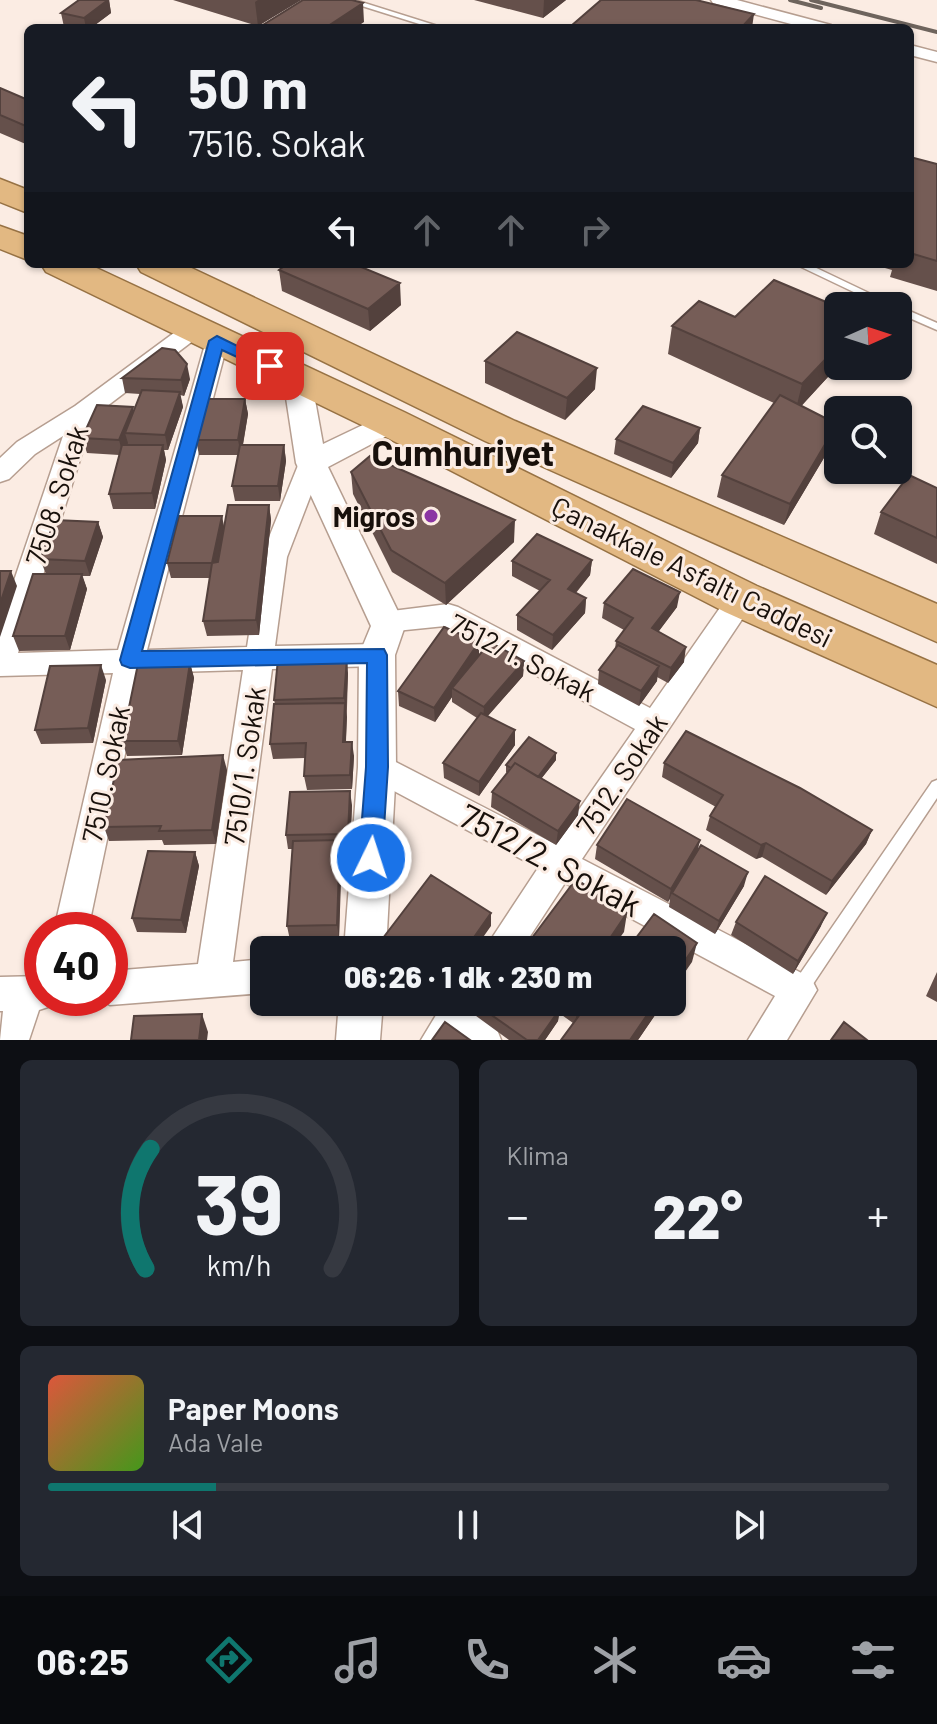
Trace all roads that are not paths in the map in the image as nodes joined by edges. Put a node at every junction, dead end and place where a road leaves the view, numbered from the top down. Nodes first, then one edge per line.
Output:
1 (347, 0) edge
2 (719, 0) edge
3 (427, 24) edge
4 (810, 24) edge
5 (914, 51) edge
6 (937, 57) edge
7 (0, 189) edge
8 (24, 201) edge
9 (0, 236) edge
10 (24, 247) edge
11 (67, 268) edge
12 (162, 268) edge
13 (809, 268) edge
14 (861, 292) edge
15 (912, 315) edge
16 (937, 327) edge
17 (206, 335) junction
18 (297, 378) junction
19 (83, 412) junction
20 (390, 422) junction
21 (311, 463) junction
22 (0, 473) edge
23 (741, 599) junction
24 (937, 624) edge
25 (382, 638) junction
26 (261, 658) junction
27 (130, 660) junction
28 (0, 665) edge
29 (937, 687) edge
30 (655, 725) junction
31 (377, 767) junction
32 (937, 786) edge
33 (559, 864) junction
34 (75, 912) edge
35 (366, 936) edge
36 (510, 936) edge
37 (250, 977) edge
38 (213, 980) junction
39 (128, 987) edge
40 (799, 990) junction
41 (23, 994) edge
42 (360, 1016) edge
43 (452, 1021) edge
44 (11, 1040) edge
45 (358, 1040) edge
46 (483, 1040) edge
47 (766, 1040) edge

1 - 3 lane
2 - 4 street
5 - 6 street
7 - 8 highway
9 - 10 highway
11 - 17 highway, Çanakkale Asfaltı Caddesi
12 - 24 highway, Çanakkale Asfaltı Caddesi
13 - 14 lane
15 - 16 lane
17 - 18 highway, Çanakkale Asfaltı Caddesi
17 - 19 street, 7508. Sokak
17 - 27 street, 7510. Sokak
18 - 20 highway, Çanakkale Asfaltı Caddesi
18 - 21 street
19 - 22 street
19 - 28 street, 7508. Sokak
20 - 21 street
20 - 23 highway, Çanakkale Asfaltı Caddesi
21 - 25 street
21 - 26 street, 7510/1. Sokak
23 - 29 highway, Çanakkale Asfaltı Caddesi
23 - 30 street, 7512. Sokak
25 - 26 street, 7512/1. Sokak
25 - 30 street, 7512/1. Sokak
25 - 31 street
26 - 27 street, 7512/1. Sokak
26 - 38 street, 7510/1. Sokak
27 - 28 street, 7512/1. Sokak
27 - 34 street, 7510. Sokak
30 - 33 street, 7512. Sokak
31 - 33 street, 7512/2. Sokak
31 - 35 street
32 - 40 lane
33 - 36 street, 7512. Sokak
33 - 40 street, 7512/2. Sokak
37 - 38 street
38 - 39 street
40 - 47 street
41 - 44 street
42 - 45 street
43 - 46 street

